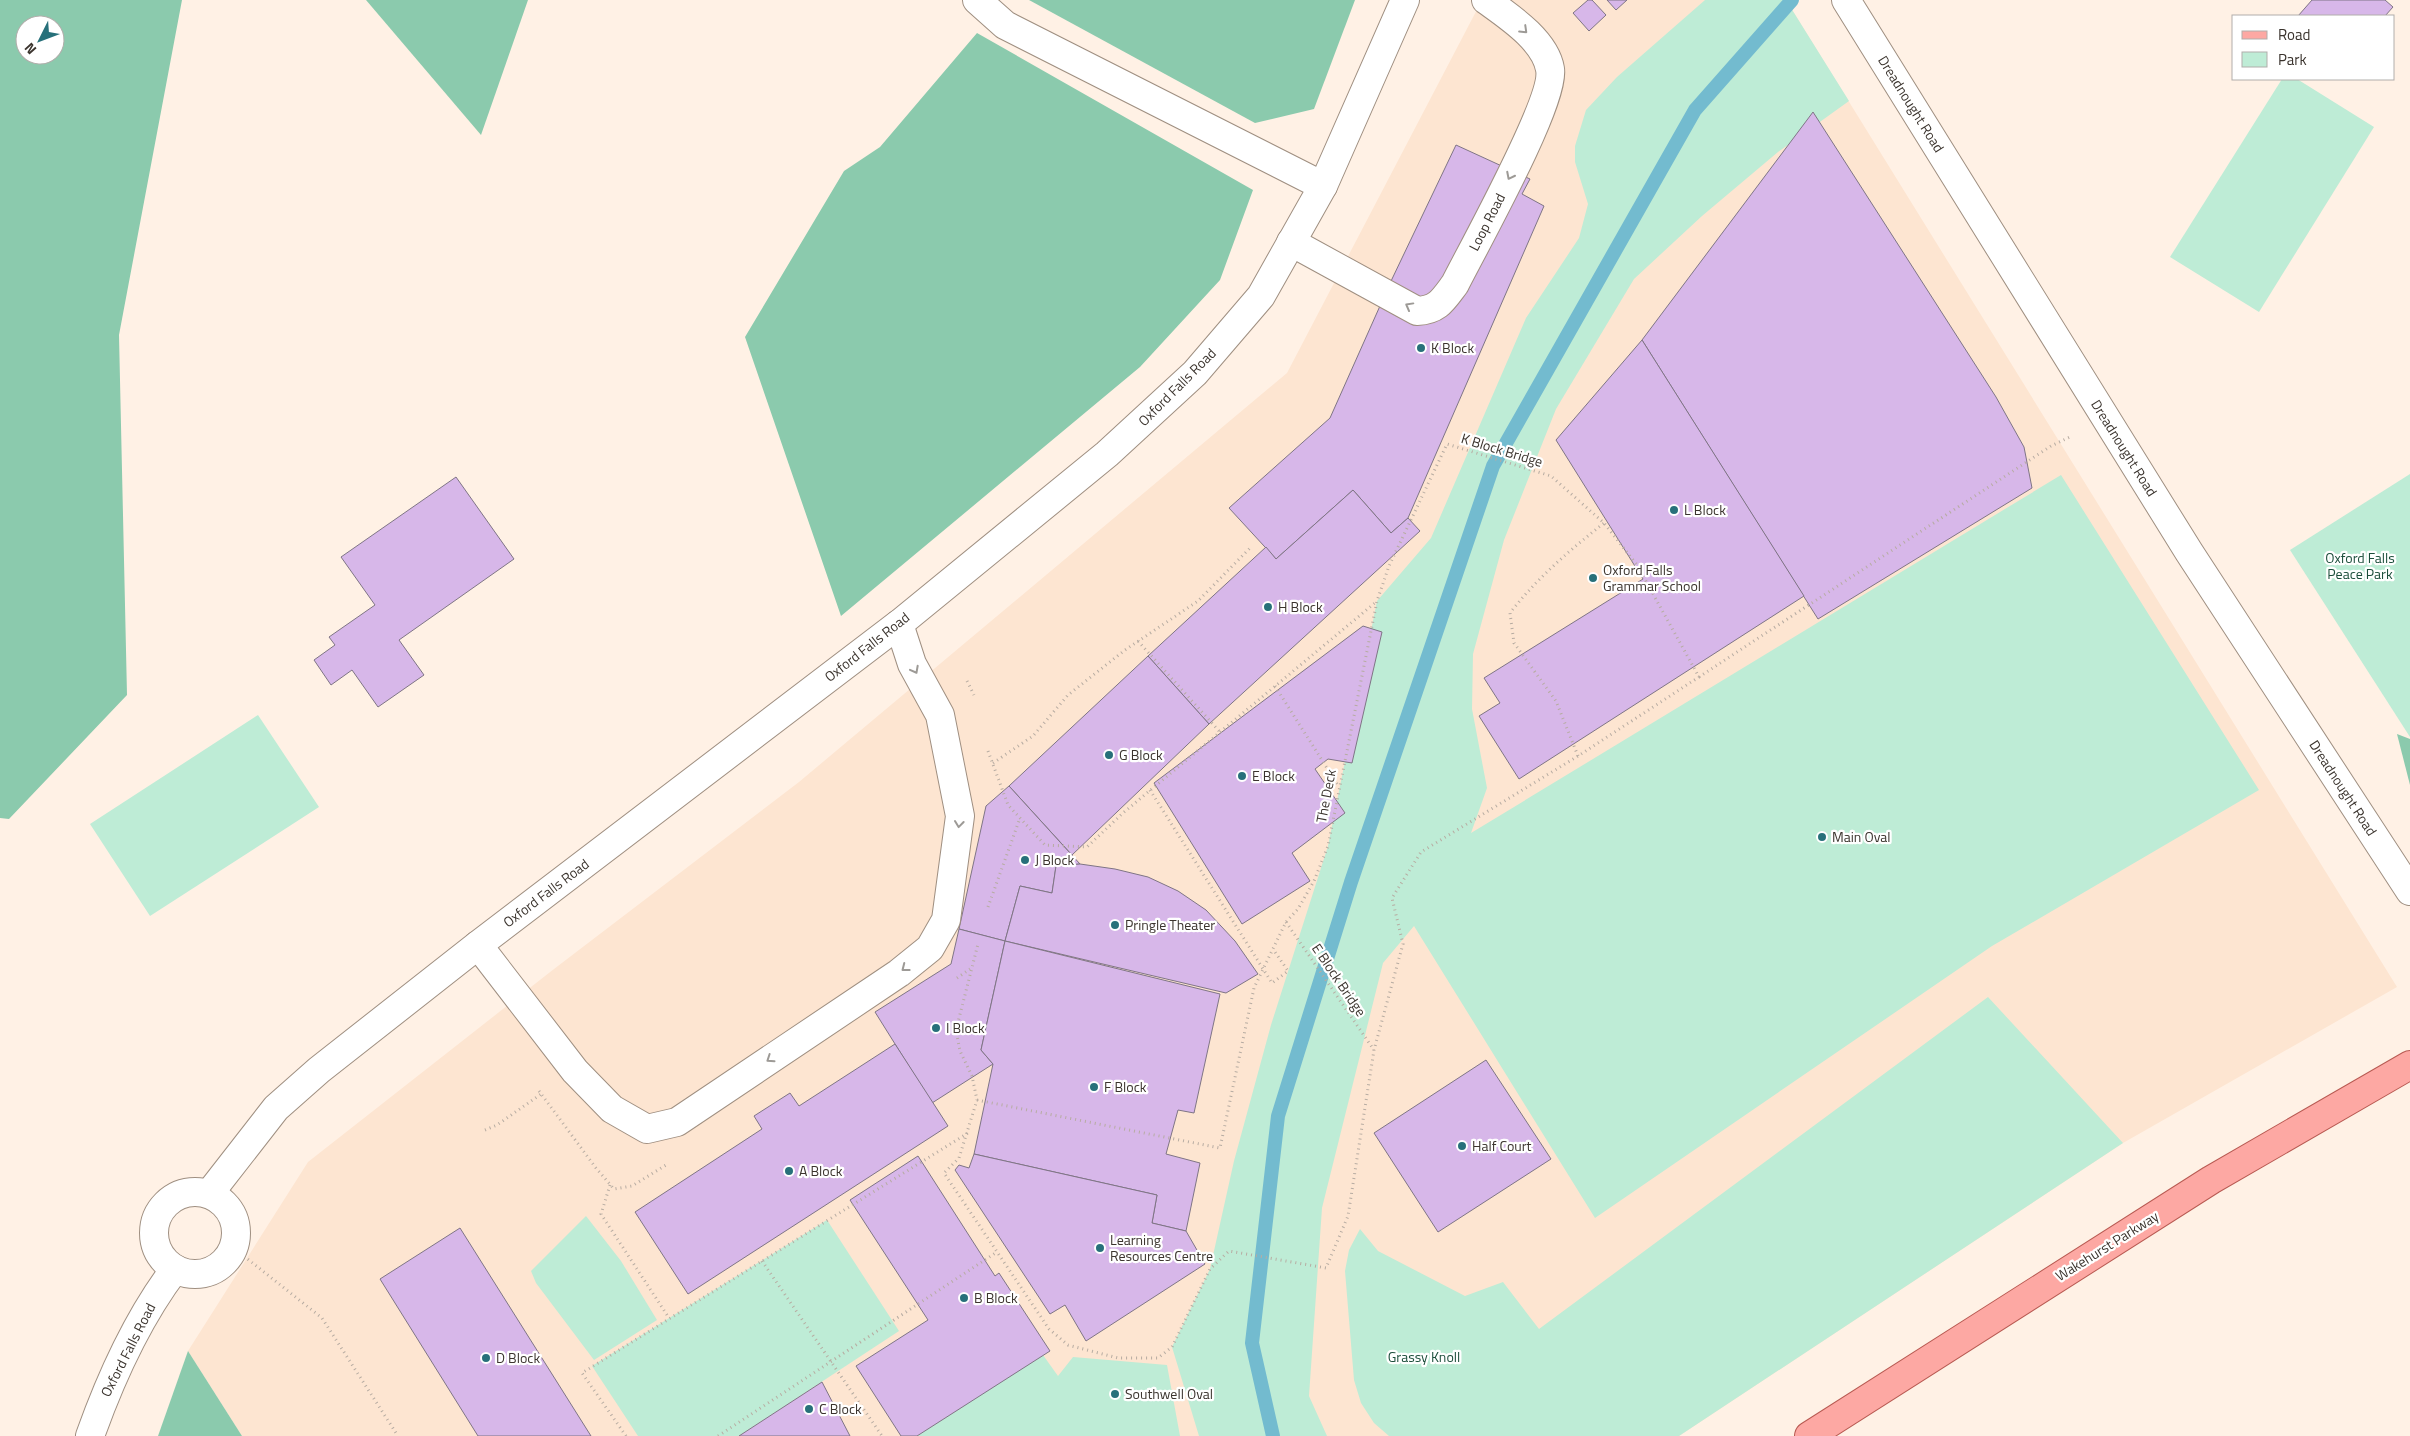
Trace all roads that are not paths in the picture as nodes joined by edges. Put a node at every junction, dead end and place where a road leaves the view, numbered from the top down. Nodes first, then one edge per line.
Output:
1 (977, 0) edge
2 (1405, 0) edge
3 (1486, 0) edge
4 (1846, 0) edge
5 (1323, 186) junction
6 (1291, 242) junction
7 (899, 624) junction
8 (2410, 890) edge
9 (478, 945) junction
10 (2410, 1065) edge
11 (209, 1194) junction
12 (175, 1269) junction
13 (90, 1436) edge
14 (1809, 1436) edge

1 - 5 street
2 - 5 street, Oxford Falls Road
3 -> 6 street, Loop Road
4 - 8 street, Dreadnought Road
5 - 6 street, Oxford Falls Road
6 - 7 street, Oxford Falls Road
7 - 9 street, Oxford Falls Road
7 -> 9 street
9 - 11 street, Oxford Falls Road
10 - 14 main road, Wakehurst Parkway
11 - 12 street
11 - 12 street
12 - 13 street, Oxford Falls Road

